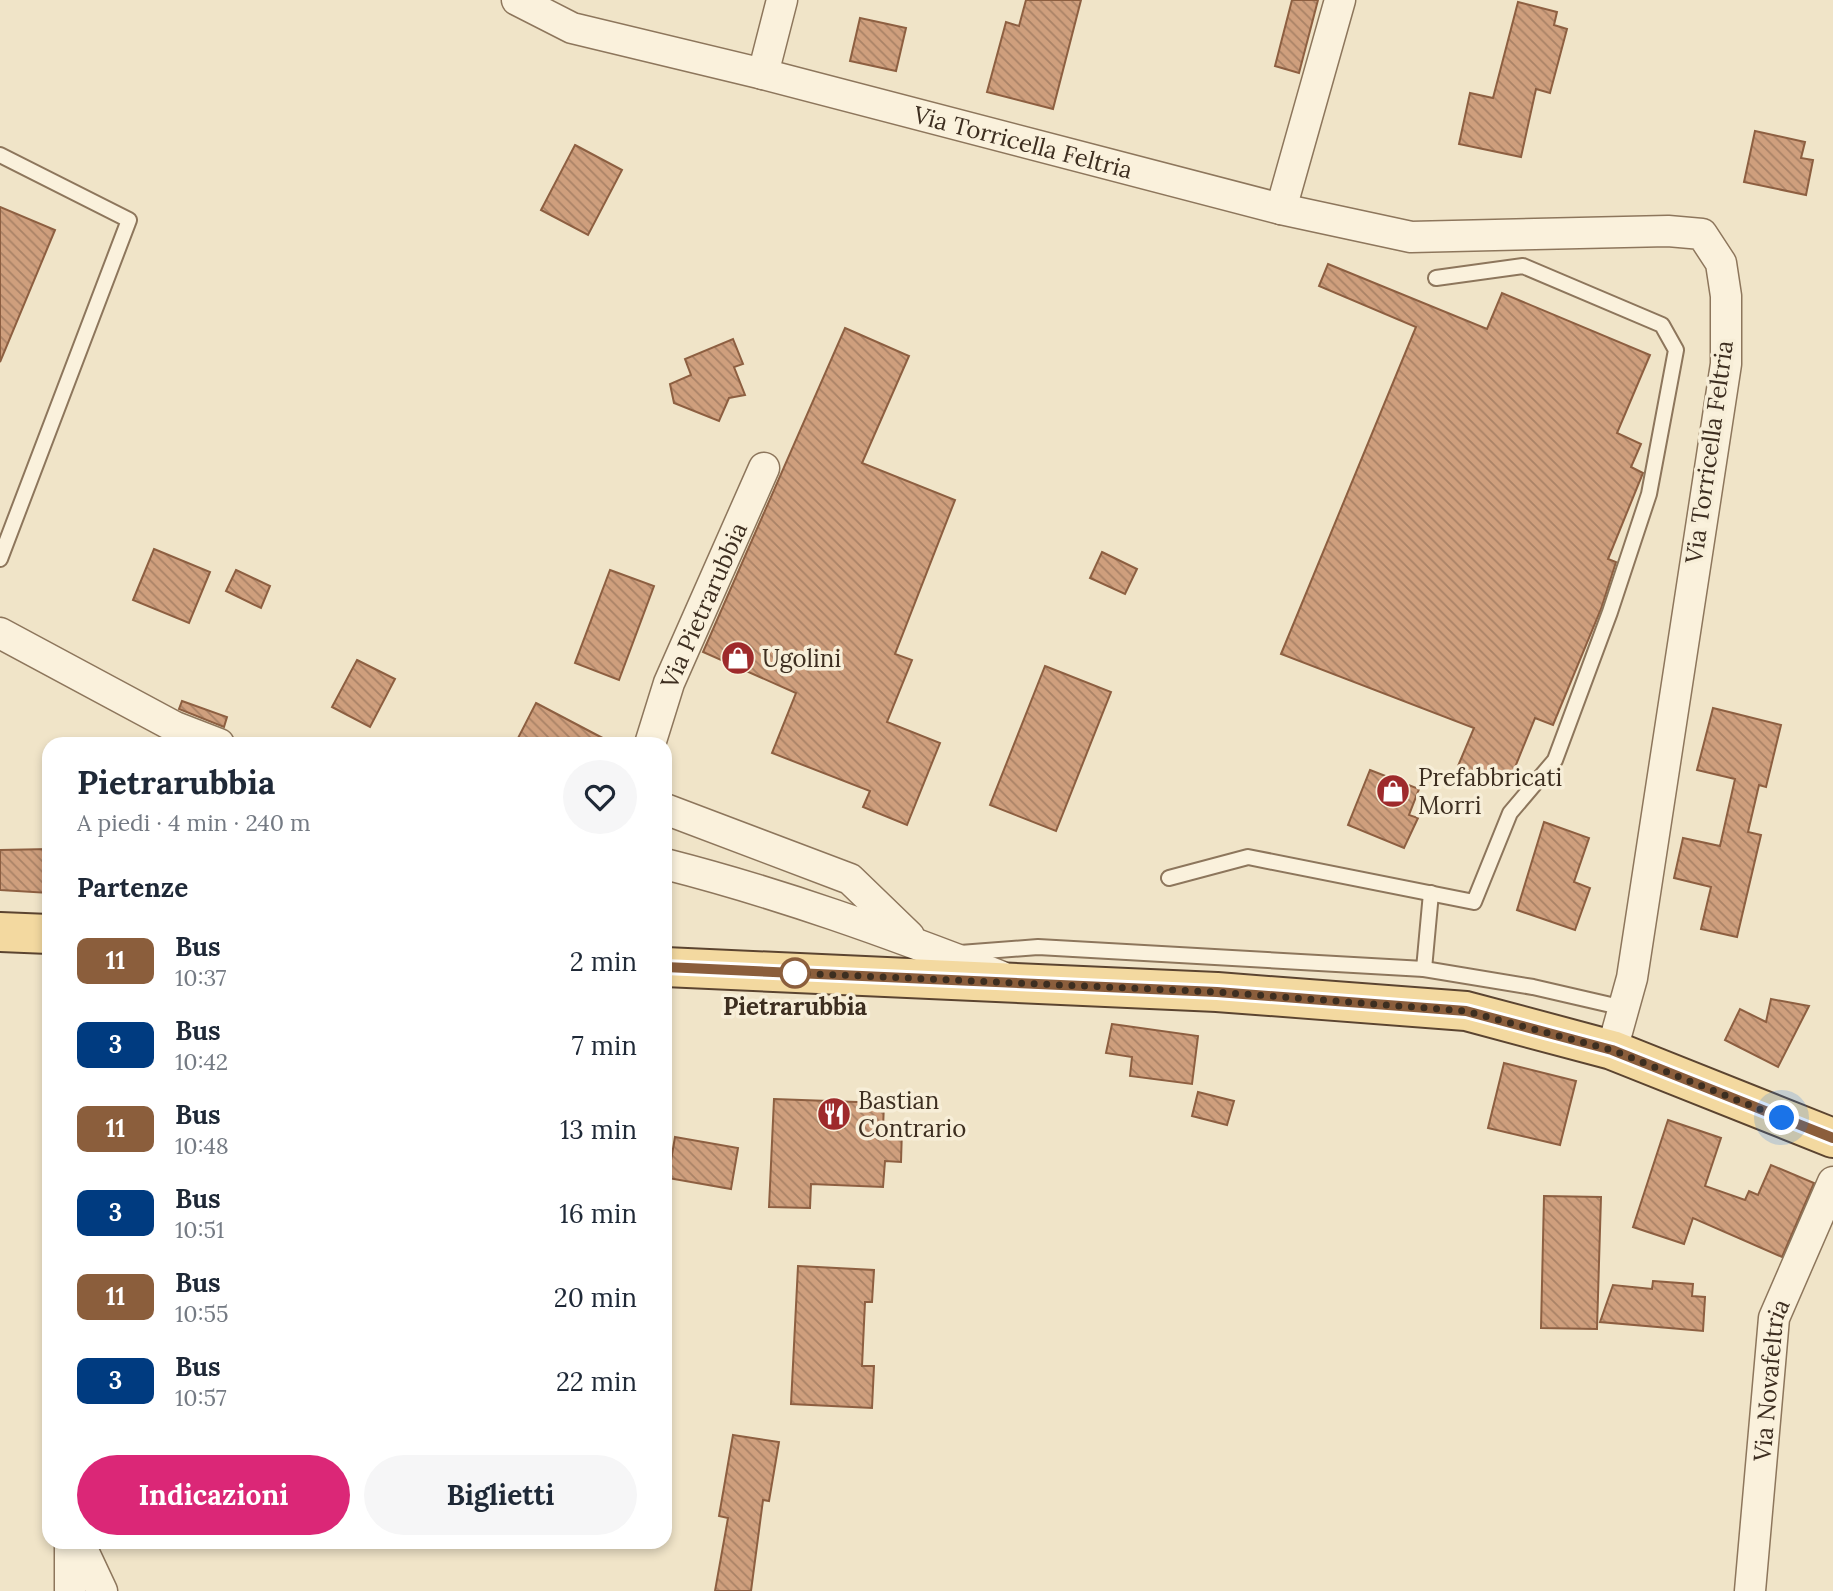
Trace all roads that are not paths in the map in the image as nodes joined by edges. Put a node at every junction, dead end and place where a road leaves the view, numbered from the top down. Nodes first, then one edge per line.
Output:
1 (517, 0) edge
2 (782, 0) edge
3 (1340, 0) edge
4 (763, 74) junction
5 (0, 155) edge
6 (1281, 209) junction
7 (1436, 278) dead end
8 (764, 468) dead end
9 (1, 553) edge
10 (0, 633) edge
11 (201, 737) edge
12 (652, 737) edge
13 (681, 810) edge
14 (672, 866) edge
15 (1169, 878) dead end
16 (1431, 893) junction
17 (915, 942) junction
18 (945, 954) junction
19 (672, 967) edge
20 (1424, 969) junction
21 (1017, 983) junction
22 (1624, 1008) junction
23 (1612, 1050) junction
24 (1833, 1138) edge
25 (1833, 1182) edge
26 (70, 1549) edge
27 (82, 1549) edge
28 (70, 1591) edge
29 (102, 1591) edge
30 (1750, 1591) edge

1 - 4 street, Via Torricella Feltria
2 - 4 street
3 - 6 street
4 - 6 street, Via Torricella Feltria
5 - 9 lane
6 - 22 street, Via Torricella Feltria
7 - 16 lane
8 - 12 street, Via Pietrarubbia
10 - 11 street
13 - 17 street
14 - 17 street
15 - 16 lane
16 - 20 lane
17 - 18 street
18 - 20 lane
18 - 21 street
19 - 21 main road
20 - 22 lane
21 - 23 main road
22 - 23 street, Via Torricella Feltria
23 - 24 main road
25 - 30 street, Via Novafeltria
26 - 28 street
27 - 29 street

